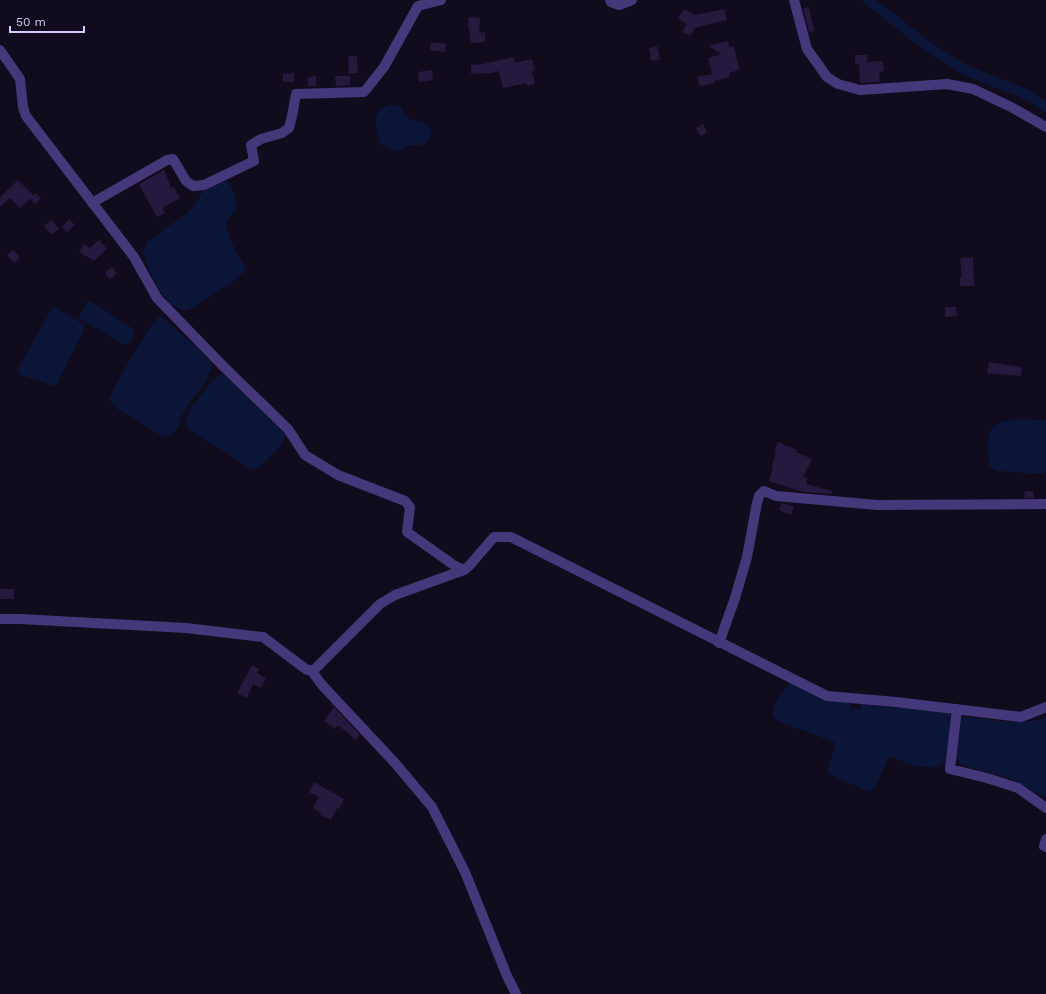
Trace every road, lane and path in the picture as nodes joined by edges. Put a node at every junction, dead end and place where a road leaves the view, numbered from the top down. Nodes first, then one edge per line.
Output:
1 (440, 0) edge
2 (610, 0) edge
3 (632, 0) edge
4 (794, 0) edge
5 (0, 50) edge
6 (1046, 127) edge
7 (92, 203) junction
8 (1046, 504) edge
9 (464, 570) junction
10 (0, 619) edge
11 (719, 643) junction
12 (311, 670) junction
13 (1046, 707) edge
14 (957, 709) junction
15 (1046, 808) edge
16 (1046, 839) edge
17 (1046, 847) edge
18 (516, 994) edge

1 - 7 street
2 - 3 street
4 - 6 street
5 - 7 street
7 - 9 street
8 - 11 street
9 - 11 street
9 - 12 street
10 - 12 street
11 - 14 street
12 - 18 street
13 - 14 street
14 - 15 street
16 - 17 street

